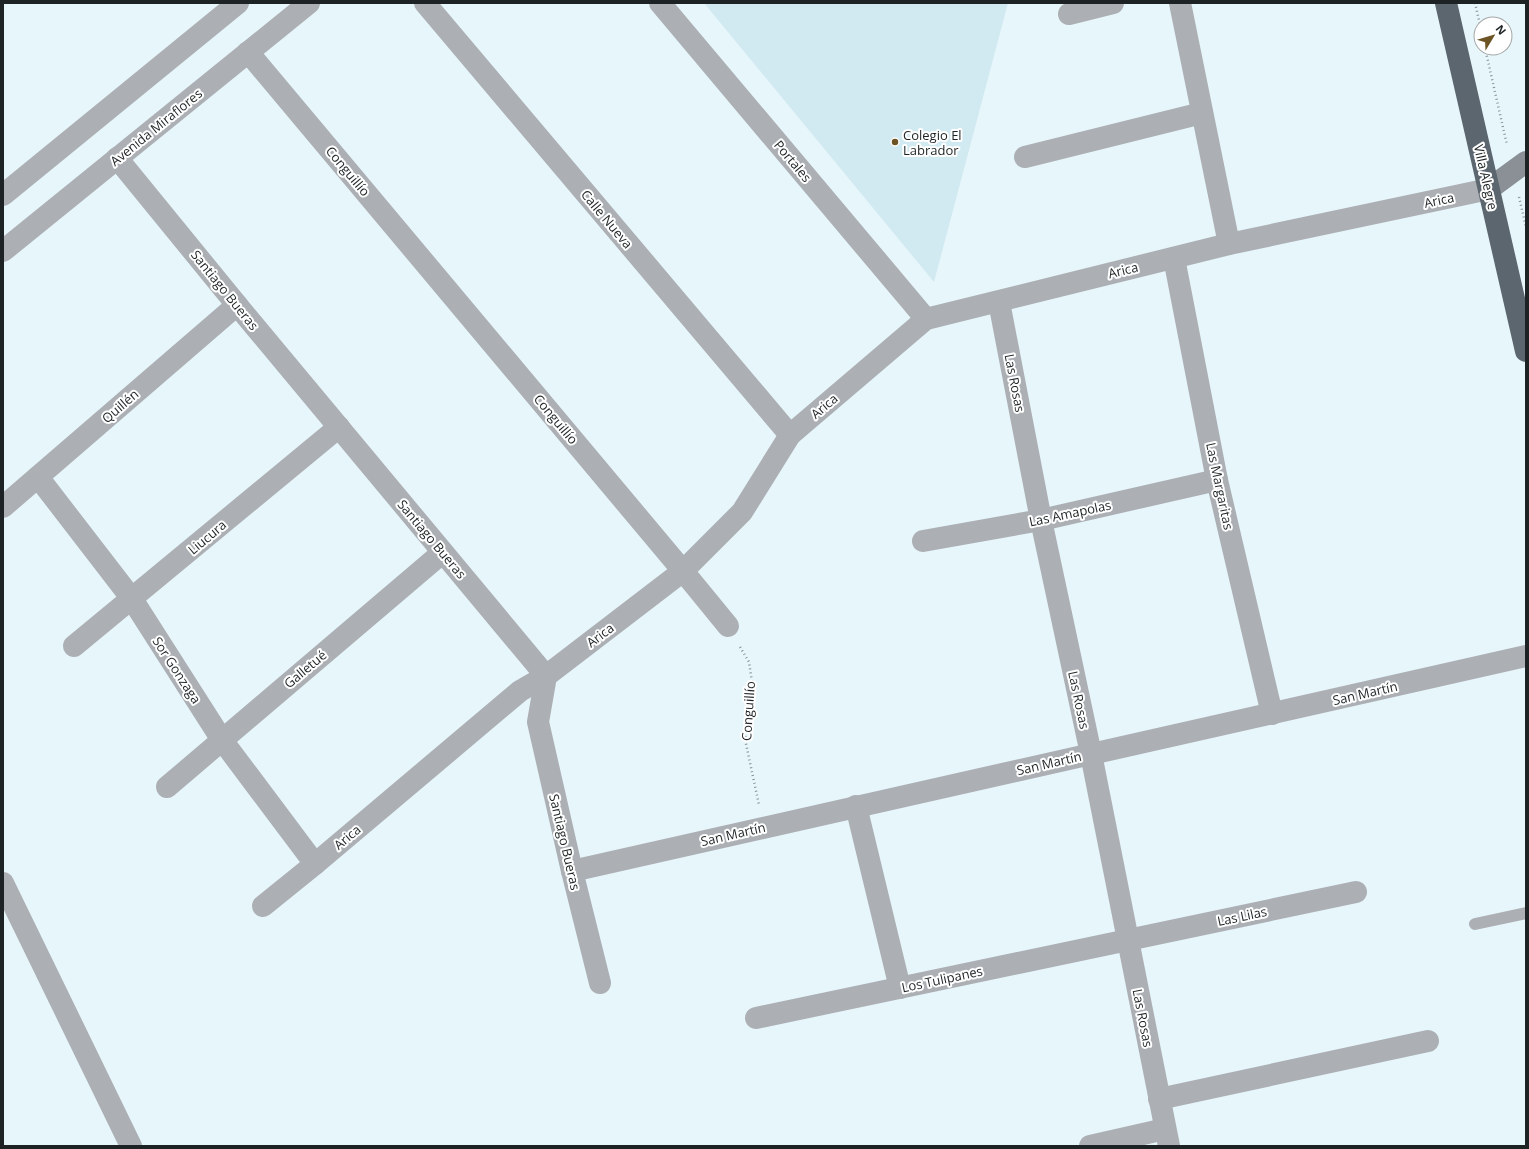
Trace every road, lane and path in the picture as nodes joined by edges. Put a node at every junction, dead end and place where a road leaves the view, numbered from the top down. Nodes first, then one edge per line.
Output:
1 (238, 3) edge
2 (309, 3) edge
3 (425, 3) edge
4 (660, 3) edge
5 (1113, 3) edge
6 (1180, 3) edge
7 (1446, 3) edge
8 (1475, 3) edge
9 (1069, 14) dead end
10 (1478, 16) edge
11 (248, 52) junction
12 (1487, 56) edge
13 (1202, 113) junction
14 (1024, 157) dead end
15 (117, 158) junction
16 (1520, 167) edge
17 (1489, 189) junction
18 (3, 195) edge
19 (1526, 227) edge
20 (1229, 244) junction
21 (3, 251) edge
22 (1174, 258) junction
23 (999, 302) junction
24 (237, 304) junction
25 (926, 319) junction
26 (1526, 351) edge
27 (340, 427) junction
28 (790, 435) junction
29 (38, 477) junction
30 (1217, 480) junction
31 (3, 507) edge
32 (1041, 520) junction
33 (922, 541) dead end
34 (442, 553) junction
35 (683, 571) junction
36 (132, 599) junction
37 (728, 626) joint
38 (74, 646) dead end
39 (1526, 656) edge
40 (546, 676) junction
41 (1272, 714) junction
42 (222, 740) junction
43 (1091, 754) junction
44 (167, 787) dead end
45 (856, 806) junction
46 (764, 827) junction
47 (315, 864) junction
48 (572, 871) junction
49 (3, 882) edge
50 (1356, 892) dead end
51 (263, 906) dead end
52 (1526, 913) edge
53 (1475, 924) dead end
54 (1127, 940) junction
55 (600, 983) dead end
56 (900, 988) junction
57 (756, 1018) dead end
58 (1428, 1041) dead end
59 (1159, 1099) junction
60 (1167, 1138) edge
61 (131, 1146) edge
62 (1094, 1146) edge

1 - 18 street
2 - 11 street, Avenida Miraflores
3 - 28 street, Calle Nueva
4 - 25 street, Portales
5 - 9 street
6 - 13 street
7 - 17 highway, Villa Alegre
8 - 10 path
11 - 15 street, Avenida Miraflores
11 - 35 street, Conguillío
12 - 16 path
13 - 14 street
13 - 20 street
15 - 21 street, Avenida Miraflores
15 - 24 street, Santiago Bueras
16 - 17 street, Arica
16 - 19 path
17 - 20 street, Arica
17 - 26 highway, Villa Alegre
20 - 22 street, Arica
22 - 23 street, Arica
22 - 30 street, Las Margaritas
23 - 25 street, Arica
23 - 32 street, Las Rosas
24 - 27 street, Santiago Bueras
24 - 29 street, Quillén
25 - 28 street, Arica
27 - 34 street, Santiago Bueras
27 - 36 street, Liucura
28 - 35 street, Arica
29 - 31 street, Quillén
29 - 36 street, Sor Gonzaga
30 - 32 street, Las Amapolas
30 - 41 street, Las Margaritas
32 - 33 street, Las Amapolas
32 - 43 street, Las Rosas
34 - 40 street, Santiago Bueras
34 - 42 street, Galletué
35 - 37 street, Conguillío
35 - 40 street, Arica
36 - 38 street, Liucura
36 - 42 street, Sor Gonzaga
37 - 46 path, Conguillío
39 - 41 street, San Martín
40 - 47 street, Arica
40 - 48 street, Santiago Bueras
41 - 43 street, San Martín
42 - 44 street, Galletué
42 - 47 street, Sor Gonzaga
43 - 45 street, San Martín
43 - 54 street, Las Rosas
45 - 46 street, San Martín
45 - 56 street
46 - 48 street, San Martín
47 - 51 street, Arica
48 - 55 street, Santiago Bueras
49 - 61 street
50 - 54 street, Las Lilas
52 - 53 lane
54 - 56 street, Los Tulipanes
54 - 59 street, Las Rosas
56 - 57 street, Los Tulipanes
58 - 59 street
59 - 60 street, Las Rosas
60 - 62 street

